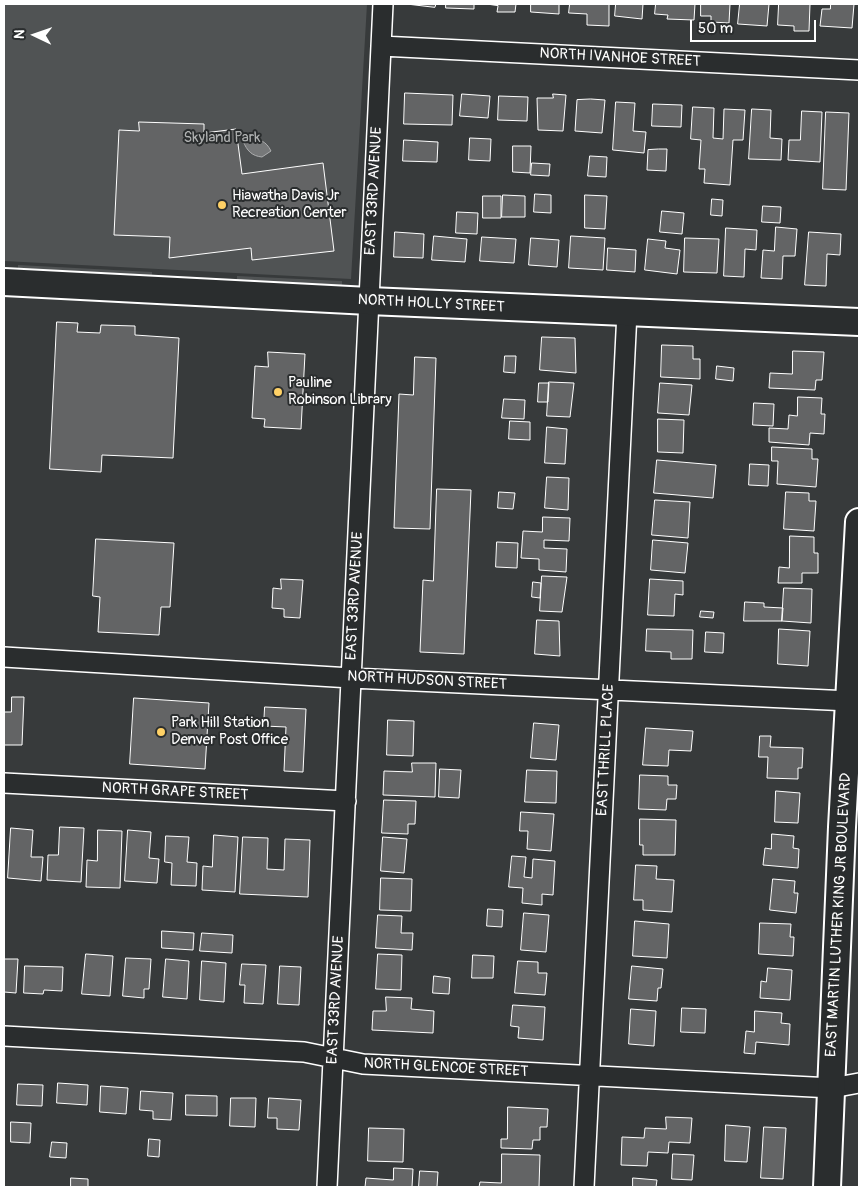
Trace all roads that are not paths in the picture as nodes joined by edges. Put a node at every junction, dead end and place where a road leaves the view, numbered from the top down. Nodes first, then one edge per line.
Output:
1 (383, 4) edge
2 (381, 46) junction
3 (859, 70) edge
4 (4, 282) edge
5 (369, 301) junction
6 (628, 312) junction
7 (859, 322) edge
8 (859, 522) edge
9 (4, 657) edge
10 (352, 678) junction
11 (609, 690) junction
12 (850, 701) junction
13 (4, 783) edge
14 (346, 801) junction
15 (4, 1036) edge
16 (333, 1058) junction
17 (589, 1075) junction
18 (859, 1083) edge
19 (832, 1088) junction
20 (327, 1187) edge
21 (584, 1187) edge
22 (826, 1187) edge

1 - 2 street, EAST 33RD AVENUE
2 - 3 street, NORTH IVANHOE STREET
2 - 5 street, EAST 33RD AVENUE
4 - 5 street, NORTH HOLLY STREET
5 - 6 street, NORTH HOLLY STREET
5 - 10 street, EAST 33RD AVENUE
6 - 7 street, NORTH HOLLY STREET
6 - 11 street, EAST THRILL PLACE
8 - 12 street, EAST MARTIN LUTHER KING JR BOULEVARD
9 - 10 street, NORTH HUDSON STREET
10 - 11 street, NORTH HUDSON STREET
10 - 14 street, EAST 33RD AVENUE
11 - 12 street, NORTH HUDSON STREET
11 - 17 street, EAST THRILL PLACE
12 - 19 street, EAST MARTIN LUTHER KING JR BOULEVARD
13 - 14 street, NORTH GRAPE STREET
14 - 16 street, EAST 33RD AVENUE
15 - 16 street, NORTH GLENCOE STREET
16 - 17 street, NORTH GLENCOE STREET
16 - 20 street, EAST 33RD AVENUE
17 - 19 street, NORTH GLENCOE STREET
17 - 21 street, EAST THRILL PLACE
18 - 19 street, NORTH GLENCOE STREET
19 - 22 street, EAST MARTIN LUTHER KING JR BOULEVARD

